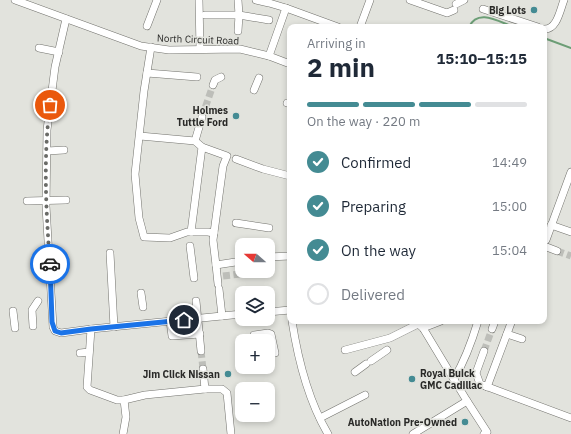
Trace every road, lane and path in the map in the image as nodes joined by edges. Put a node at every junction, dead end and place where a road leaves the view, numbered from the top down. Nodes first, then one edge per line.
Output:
1 (15, 0) edge
2 (157, 0) edge
3 (199, 0) edge
4 (238, 0) edge
5 (256, 0) edge
6 (370, 0) edge
7 (410, 0) edge
8 (464, 0) edge
9 (564, 0) edge
10 (276, 2) edge
11 (286, 8) junction
12 (483, 9) dead end
13 (205, 15) dead end
14 (239, 15) junction
15 (66, 19) junction
16 (269, 20) dead end
17 (321, 24) edge
18 (361, 24) edge
19 (529, 24) edge
20 (147, 26) dead end
21 (547, 29) edge
22 (238, 31) dead end
23 (151, 47) junction
24 (38, 48) dead end
25 (200, 49) junction
26 (59, 52) junction
27 (269, 56) junction
28 (287, 63) edge
29 (147, 73) junction
30 (197, 77) dead end
31 (221, 77) dead end
32 (259, 78) dead end
33 (213, 85) tunnel mouth
34 (254, 90) dead end
35 (202, 117) tunnel mouth
36 (140, 136) junction
37 (195, 141) junction
38 (202, 147) junction
39 (47, 150) junction
40 (64, 150) dead end
41 (236, 159) dead end
42 (571, 172) edge
43 (287, 175) edge
44 (66, 200) dead end
45 (27, 201) dead end
46 (46, 201) junction
47 (236, 223) dead end
48 (551, 225) junction
49 (268, 228) dead end
50 (191, 232) junction
51 (571, 232) edge
52 (214, 233) junction
53 (547, 237) edge
54 (547, 244) edge
55 (190, 246) dead end
56 (557, 251) tunnel mouth
57 (110, 253) dead end
58 (287, 256) edge
59 (275, 257) edge
60 (235, 262) edge
61 (218, 265) junction
62 (194, 278) dead end
63 (142, 293) dead end
64 (38, 301) dead end
65 (196, 302) dead end
66 (143, 307) dead end
67 (287, 310) edge
68 (13, 311) dead end
69 (275, 311) edge
70 (235, 315) edge
71 (222, 316) junction
72 (198, 318) junction
73 (170, 321) junction
74 (292, 324) edge
75 (433, 324) edge
76 (477, 324) edge
77 (494, 324) edge
78 (511, 324) edge
79 (33, 326) dead end
80 (114, 327) junction
81 (15, 328) dead end
82 (423, 328) junction
83 (91, 329) junction
84 (492, 329) tunnel mouth
85 (261, 334) edge
86 (271, 334) edge
87 (507, 334) junction
88 (200, 337) junction
89 (522, 339) dead end
90 (345, 350) dead end
91 (387, 350) dead end
92 (201, 351) tunnel mouth
93 (484, 351) tunnel mouth
94 (89, 352) junction
95 (80, 353) dead end
96 (203, 369) tunnel mouth
97 (354, 372) dead end
98 (454, 379) junction
99 (487, 387) junction
100 (205, 389) junction
101 (365, 395) dead end
102 (124, 400) junction
103 (467, 401) junction
104 (320, 418) junction
105 (571, 418) edge
106 (123, 434) edge
107 (231, 434) edge
108 (328, 434) edge
109 (413, 434) edge
110 (484, 434) edge

1 - 15 street, North Circuit Road
2 - 20 street
3 - 25 street
4 - 14 street
5 - 10 street
6 - 18 street
7 - 8 street
9 - 21 street
10 - 11 street
11 - 17 street
11 - 27 street
12 - 19 street
13 - 14 street
14 - 16 street
14 - 22 street
15 - 23 street, North Circuit Road
15 - 26 street
23 - 25 street, North Circuit Road
23 - 29 street
24 - 26 street
25 - 27 street, North Circuit Road
26 - 39 street
27 - 28 street, North Circuit Road
29 - 30 street
29 - 36 street
31 - 33 street
32 - 34 street
35 - 37 street
36 - 37 street
36 - 50 street
37 - 38 street
38 - 50 street
38 - 52 street
39 - 40 street
39 - 46 street
41 - 43 street
42 - 48 street
44 - 46 street
45 - 46 street
46 - 83 street
47 - 49 street
48 - 51 street
48 - 53 street
50 - 52 street
52 - 61 street
54 - 56 street
55 - 62 street
57 - 80 street
58 - 59 street
60 - 61 street
61 - 71 street
63 - 66 street
64 - 79 street
65 - 72 street
67 - 69 street
68 - 81 street
70 - 71 street
71 - 72 street
72 - 73 street
72 - 88 street
73 - 80 street
73 - 88 street
74 - 104 street
75 - 82 street
76 - 98 street
77 - 84 street
78 - 87 street
80 - 83 street
82 - 90 street
82 - 98 street
83 - 94 street
85 - 86 street
87 - 89 street
87 - 99 street
88 - 92 street
91 - 97 street
93 - 99 street
94 - 95 street
94 - 102 street
96 - 100 street
98 - 103 street
99 - 105 street
100 - 102 street
100 - 107 street
101 - 104 street
102 - 106 street
103 - 109 street
103 - 110 street
104 - 108 street

